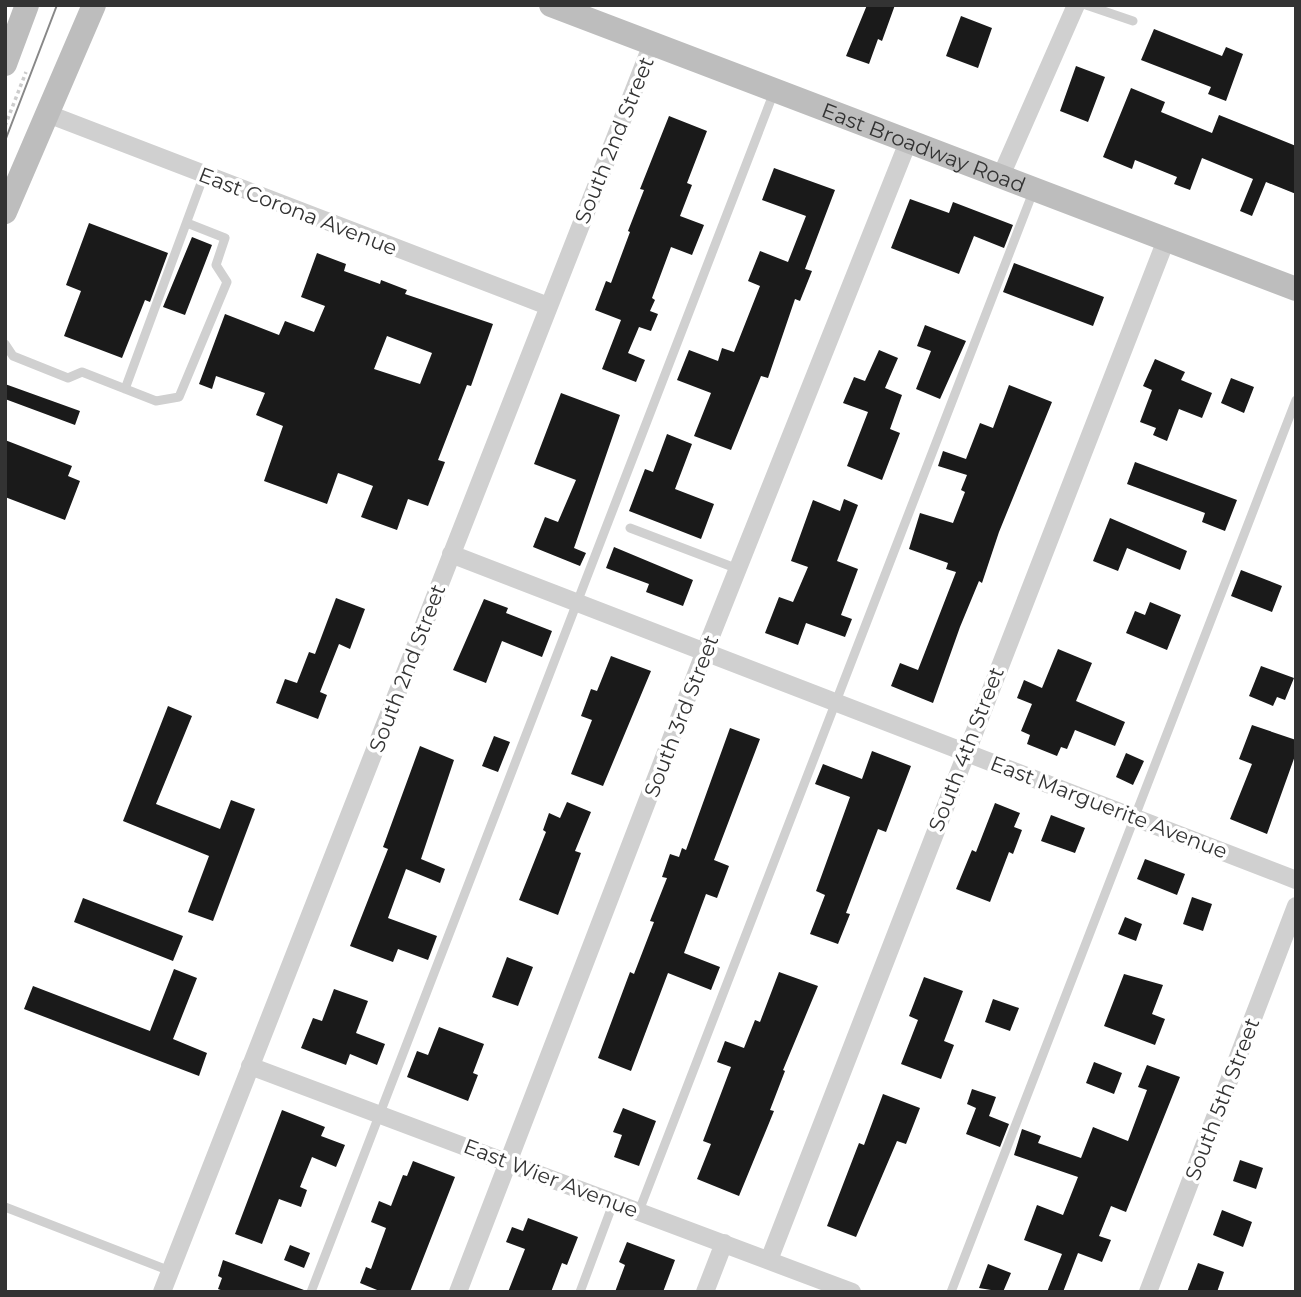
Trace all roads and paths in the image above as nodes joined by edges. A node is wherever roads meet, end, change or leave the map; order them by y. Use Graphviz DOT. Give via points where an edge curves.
graph roads {
  1 [pos="27,5"];
  2 [pos="94,5"];
  3 [pos="551,5"];
  4 [pos="1076,5"];
  5 [pos="1086,5"];
  6 [pos="1133,21"];
  7 [pos="652,44"];
  8 [pos="5,64"];
  9 [pos="775,91"];
  10 [pos="48,114"];
  11 [pos="908,142"];
  12 [pos="204,175"];
  13 [pos="1000,178"];
  14 [pos="1034,190"];
  15 [pos="5,212"];
  16 [pos="187,223"];
  17 [pos="1166,240"];
  18 [pos="1295,287"];
  19 [pos="548,306"];
  20 [pos="5,344"];
  21 [pos="125,389"];
  22 [pos="1296,400"];
  23 [pos="630,528"];
  24 [pos="452,554"];
  25 [pos="738,569"];
  26 [pos="577,601"];
  27 [pos="705,651"];
  28 [pos="836,702"];
  29 [pos="965,751"];
  30 [pos="1134,817"];
  31 [pos="1296,880"];
  32 [pos="1296,906"];
  33 [pos="250,1066"];
  34 [pos="379,1113"];
  35 [pos="509,1162"];
  36 [pos="614,1201"];
  37 [pos="5,1207"];
  38 [pos="639,1210"];
  39 [pos="724,1242"];
  40 [pos="769,1259"];
  41 [pos="170,1271"];
  42 [pos="162,1292"];
  43 [pos="311,1292"];
  44 [pos="458,1292"];
  45 [pos="580,1292"];
  46 [pos="705,1292"];
  47 [pos="852,1292"];
  48 [pos="951,1292"];
  49 [pos="1148,1292"];
  1 -- 8 [label="main road"];
  2 -- 10 [label="main road"];
  3 -- 7 [label="main road, East Broadway Road"];
  4 -- 13 [label="street"];
  5 -- 6 [label="lane"];
  7 -- 9 [label="main road, East Broadway Road"];
  7 -- 19 [label="street, South 2nd Street"];
  9 -- 11 [label="main road, East Broadway Road"];
  9 -- 26 [label="lane"];
  10 -- 12 [label="street, East Corona Avenue"];
  10 -- 15 [label="main road"];
  11 -- 13 [label="main road, East Broadway Road"];
  11 -- 25 [label="street, South 3rd Street"];
  12 -- 16 [label="lane"];
  12 -- 19 [label="street, East Corona Avenue"];
  13 -- 14 [label="main road, East Broadway Road"];
  14 -- 17 [label="main road, East Broadway Road"];
  14 -- 28 [label="lane"];
  16 -- 21 [label="lane"];
  16 -- 21 [label="lane" via="225,238 216,265 227,282 179,397 156,401"];
  17 -- 18 [label="main road, East Broadway Road"];
  17 -- 29 [label="street, South 4th Street"];
  19 -- 24 [label="street, South 2nd Street"];
  20 -- 21 [label="lane" via="13,356 68,378 82,372"];
  22 -- 30 [label="lane"];
  23 -- 25 [label="lane"];
  24 -- 26 [label="street, East Marguerite Avenue"];
  24 -- 33 [label="street, South 2nd Street"];
  25 -- 27 [label="street, South 3rd Street"];
  26 -- 27 [label="street, East Marguerite Avenue"];
  26 -- 34 [label="lane"];
  27 -- 28 [label="street, East Marguerite Avenue"];
  27 -- 35 [label="street, South 3rd Street"];
  28 -- 29 [label="street, East Marguerite Avenue"];
  28 -- 38 [label="lane"];
  29 -- 30 [label="street, East Marguerite Avenue"];
  29 -- 40 [label="street, South 4th Street"];
  30 -- 31 [label="street, East Marguerite Avenue"];
  30 -- 48 [label="lane"];
  32 -- 49 [label="street, South 5th Street"];
  33 -- 34 [label="street, East Wier Avenue"];
  33 -- 41 [label="street, South 2nd Street"];
  34 -- 35 [label="street, East Wier Avenue"];
  34 -- 43 [label="lane"];
  35 -- 36 [label="street, East Wier Avenue"];
  35 -- 44 [label="street, South 3rd Street"];
  36 -- 38 [label="street, East Wier Avenue"];
  36 -- 45 [label="lane"];
  37 -- 41 [label="lane"];
  38 -- 39 [label="street, East Wier Avenue"];
  39 -- 40 [label="street, East Wier Avenue"];
  39 -- 46 [label="street"];
  40 -- 47 [label="street, East Wier Avenue"];
  41 -- 42 [label="street, South 2nd Street"];
}
